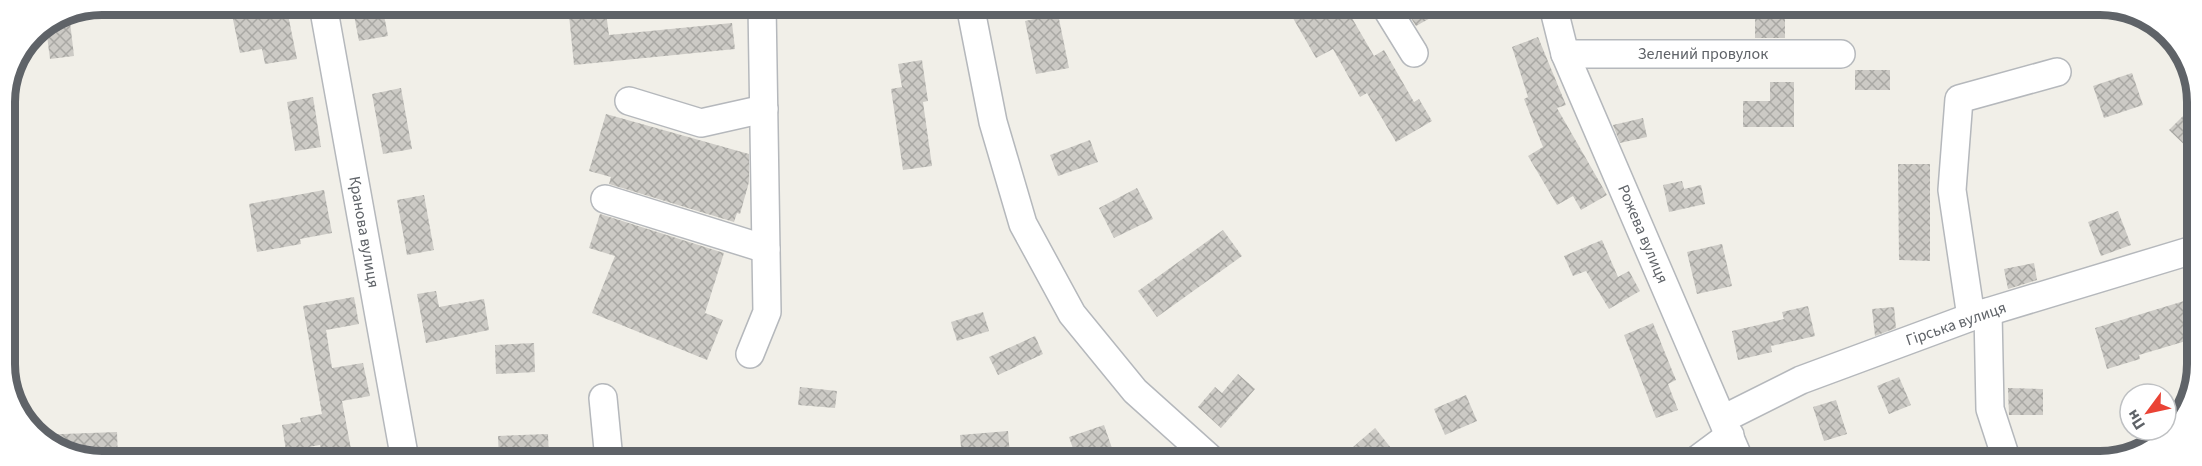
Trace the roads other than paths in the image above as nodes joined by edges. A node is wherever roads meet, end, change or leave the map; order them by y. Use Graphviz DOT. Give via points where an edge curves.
graph roads {
  1 [pos="325,15"];
  2 [pos="762,15"];
  3 [pos="972,15"];
  4 [pos="1391,15"];
  5 [pos="1555,15"];
  6 [pos="1414,53"];
  7 [pos="1565,54"];
  8 [pos="1841,54"];
  9 [pos="2057,72"];
  10 [pos="629,101"];
  11 [pos="764,110"];
  12 [pos="605,199"];
  13 [pos="766,249"];
  14 [pos="2187,252"];
  15 [pos="1979,315"];
  16 [pos="750,354"];
  17 [pos="603,398"];
  18 [pos="1726,427"];
  19 [pos="403,451"];
  20 [pos="608,451"];
  21 [pos="1191,451"];
  22 [pos="1704,451"];
  23 [pos="1736,451"];
  24 [pos="2004,451"];
  1 -- 19 [label="street, Кранова вулиця"];
  2 -- 11 [label="street"];
  3 -- 21 [label="street" via="993,122 1023,224 1072,314 1135,391"];
  4 -- 6 [label="street"];
  5 -- 7 [label="street, Рожева вулиця"];
  7 -- 8 [label="street, Зелений провулок"];
  7 -- 18 [label="street, Рожева вулиця"];
  9 -- 15 [label="street" via="1959,99 1952,190"];
  10 -- 11 [label="street" via="701,123"];
  11 -- 13 [label="street"];
  12 -- 13 [label="street"];
  13 -- 16 [label="street" via="767,312"];
  14 -- 15 [label="street, Гірська вулиця"];
  15 -- 18 [label="street, Гірська вулиця" via="1801,380"];
  15 -- 24 [label="street" via="1990,409"];
  17 -- 20 [label="street"];
  18 -- 22 [label="street, Гірська вулиця"];
  18 -- 23 [label="street, Рожева вулиця"];
}
